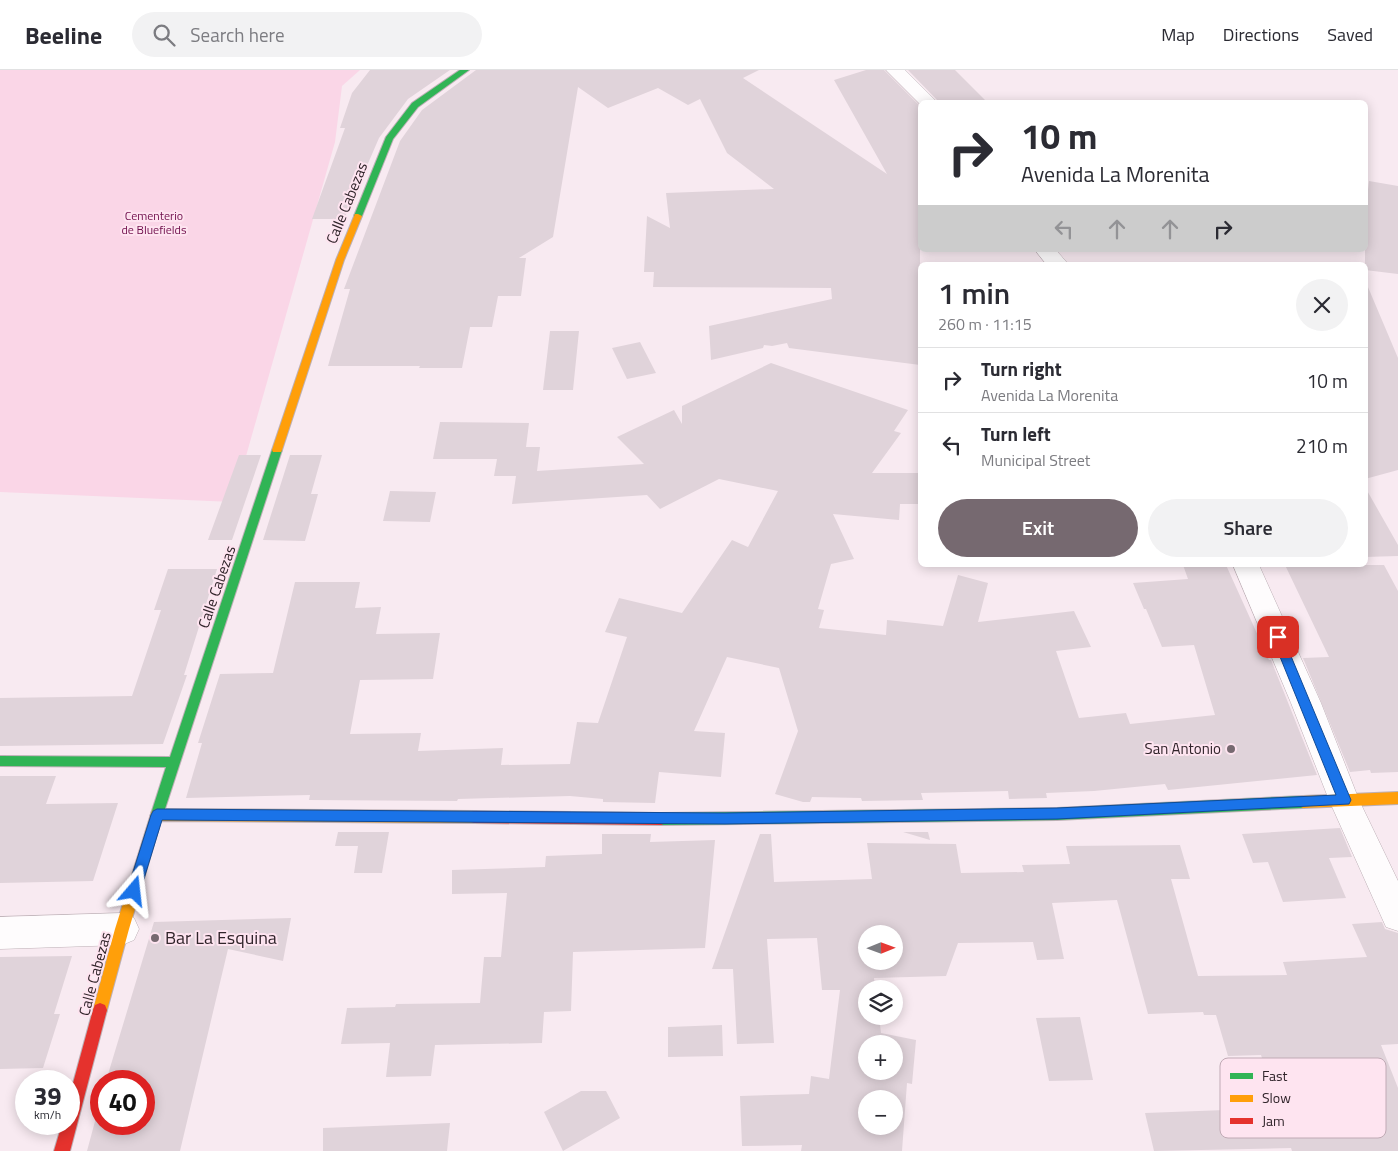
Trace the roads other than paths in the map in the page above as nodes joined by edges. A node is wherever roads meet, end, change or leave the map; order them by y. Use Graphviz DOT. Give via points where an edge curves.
graph roads {
  1 [pos="465,70"];
  2 [pos="895,70"];
  3 [pos="926,100"];
  4 [pos="1047,252"];
  5 [pos="1055,262"];
  6 [pos="1247,567"];
  7 [pos="0,762"];
  8 [pos="174,762"];
  9 [pos="1398,798"];
  10 [pos="1344,800"];
  11 [pos="157,815"];
  12 [pos="1398,916"];
  13 [pos="122,929"];
  14 [pos="0,933"];
  15 [pos="62,1151"];
  1 -- 8 [label="main road, Calle Cabezas" via="415,105 389,139 340,260"];
  2 -- 3 [label="street"];
  4 -- 5 [label="street"];
  6 -- 10 [label="street"];
  7 -- 8 [label="main road"];
  8 -- 11 [label="main road, Calle Cabezas"];
  9 -- 10 [label="main road"];
  10 -- 11 [label="main road" via="1057,814 725,819"];
  10 -- 12 [label="street"];
  11 -- 13 [label="main road, Calle Cabezas"];
  13 -- 14 [label="street"];
  13 -- 15 [label="main road, Calle Cabezas"];
}
